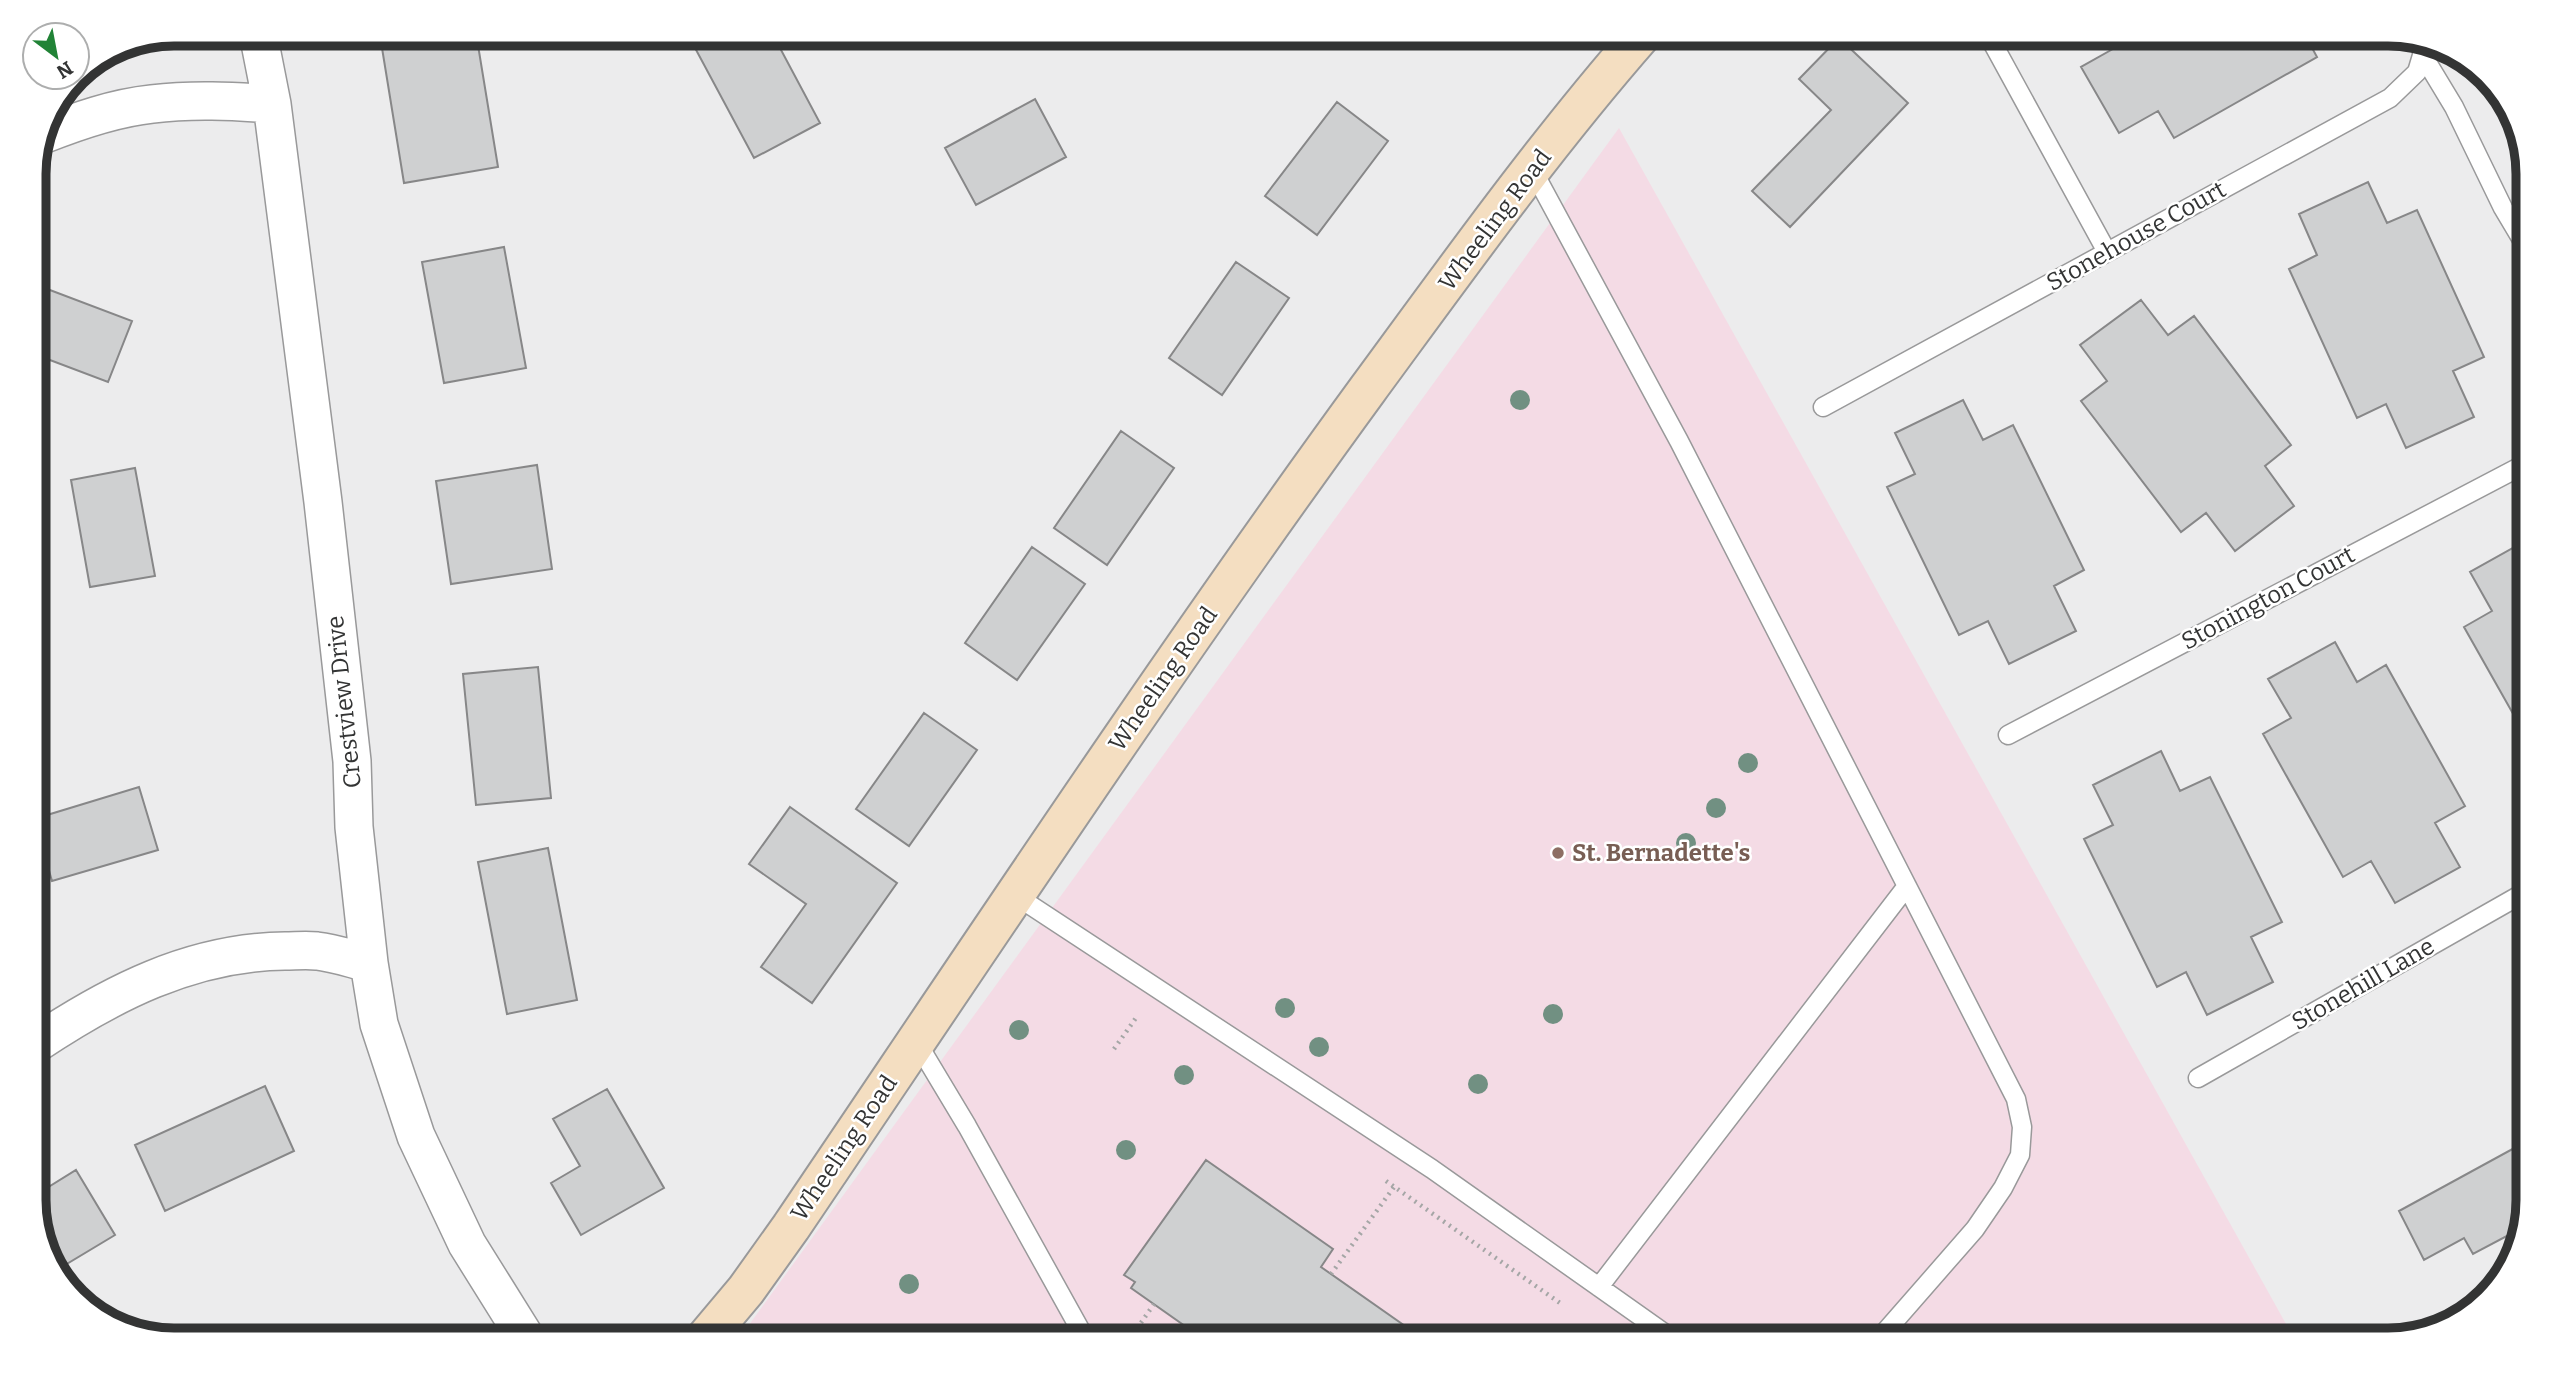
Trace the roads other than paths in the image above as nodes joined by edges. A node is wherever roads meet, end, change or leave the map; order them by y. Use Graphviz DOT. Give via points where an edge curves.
graph roads {
  1 [pos="261,46"];
  2 [pos="1632,46"];
  3 [pos="1994,46"];
  4 [pos="2423,51"];
  5 [pos="2426,51"];
  6 [pos="272,104"];
  7 [pos="53,131"];
  8 [pos="1532,169"];
  9 [pos="2516,229"];
  10 [pos="2107,252"];
  11 [pos="1823,407"];
  12 [pos="2516,469"];
  13 [pos="2008,735"];
  14 [pos="1907,886"];
  15 [pos="1015,895"];
  16 [pos="2516,897"];
  17 [pos="369,963"];
  18 [pos="46,1037"];
  19 [pos="916,1041"];
  20 [pos="2198,1078"];
  21 [pos="1599,1287"];
  22 [pos="520,1328"];
  23 [pos="714,1328"];
  24 [pos="1079,1328"];
  25 [pos="1657,1328"];
  26 [pos="1888,1328"];
  1 -- 6 [label="street, Crestview Drive"];
  2 -- 8 [label="street, Wheeling Road"];
  3 -- 10 [label="lane"];
  4 -- 10 [label="lane, Stonehouse Court" via="2417,72 2390,98"];
  5 -- 9 [label="lane"];
  6 -- 7 [label="street" via="214,100 151,104 89,117"];
  6 -- 17 [label="street, Crestview Drive" via="323,502"];
  8 -- 14 [label="lane" via="1685,453"];
  8 -- 15 [label="street, Wheeling Road" via="1312,466"];
  10 -- 11 [label="lane, Stonehouse Court"];
  12 -- 13 [label="lane, Stonington Court"];
  14 -- 21 [label="lane"];
  14 -- 26 [label="lane" via="2016,1100 2022,1127 2020,1155 2003,1188 1975,1229"];
  15 -- 19 [label="street, Wheeling Road"];
  15 -- 21 [label="lane" via="1415,1158"];
  16 -- 20 [label="lane, Stonehill Lane"];
  17 -- 18 [label="street" via="316,951 250,952 186,966 125,990"];
  17 -- 22 [label="street, Crestview Drive" via="380,1024 416,1136 467,1244"];
  19 -- 23 [label="street, Wheeling Road" via="784,1238"];
  19 -- 24 [label="lane"];
  21 -- 25 [label="lane"];
}
